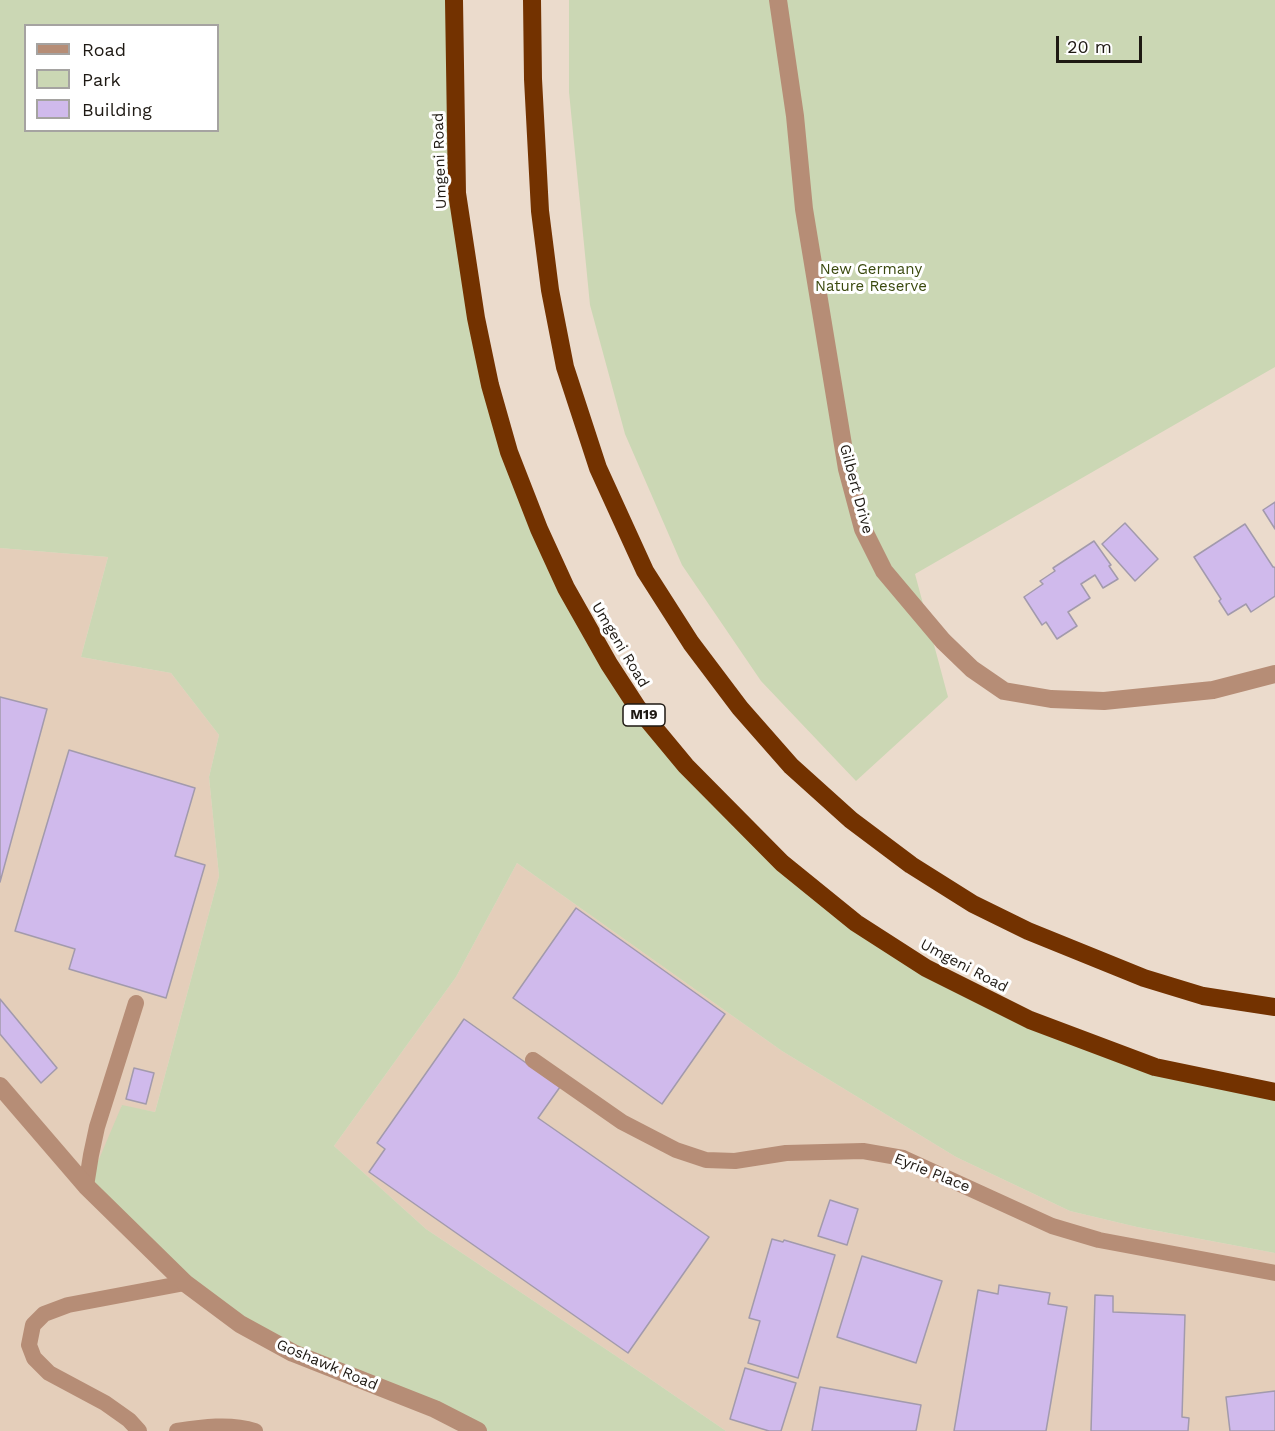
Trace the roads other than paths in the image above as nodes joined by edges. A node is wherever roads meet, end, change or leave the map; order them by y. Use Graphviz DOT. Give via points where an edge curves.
graph roads {
  1 [pos="454,0"];
  2 [pos="532,0"];
  3 [pos="778,0"];
  4 [pos="1275,674"];
  5 [pos="136,1004"];
  6 [pos="1275,1007"];
  7 [pos="533,1060"];
  8 [pos="0,1086"];
  9 [pos="1275,1092"];
  10 [pos="86,1186"];
  11 [pos="1275,1273"];
  12 [pos="185,1282"];
  13 [pos="139,1431"];
  14 [pos="177,1431"];
  15 [pos="255,1431"];
  16 [pos="478,1431"];
  1 -- 9 [label="highway, Umgeni Road / M19" via="457,193 490,385 509,452 561,579 637,707 686,766 782,863 856,923 926,968 1030,1020 1155,1067"];
  2 -- 6 [label="highway" via="540,211 550,290 566,367 598,468 645,571 691,644 791,766 851,820 964,898 1028,931 1144,978 1203,996"];
  3 -- 4 [label="street, Gilbert Drive" via="804,209 847,469 863,529 884,571 972,669 1004,691 1051,699 1104,701 1214,690"];
  5 -- 10 [label="lane" via="97,1127"];
  7 -- 11 [label="lane, Eyrie Place" via="622,1122 676,1150 706,1160 863,1151 903,1158 1052,1226 1089,1237"];
  8 -- 10 [label="street, Goshawk Road"];
  10 -- 12 [label="street, Goshawk Road"];
  12 -- 13 [label="lane" via="68,1305 44,1314 33,1325 29,1346 34,1358 49,1372 105,1403"];
  12 -- 16 [label="street, Goshawk Road" via="240,1324 293,1353"];
  14 -- 15 [label="lane" via="230,1427"];
}
